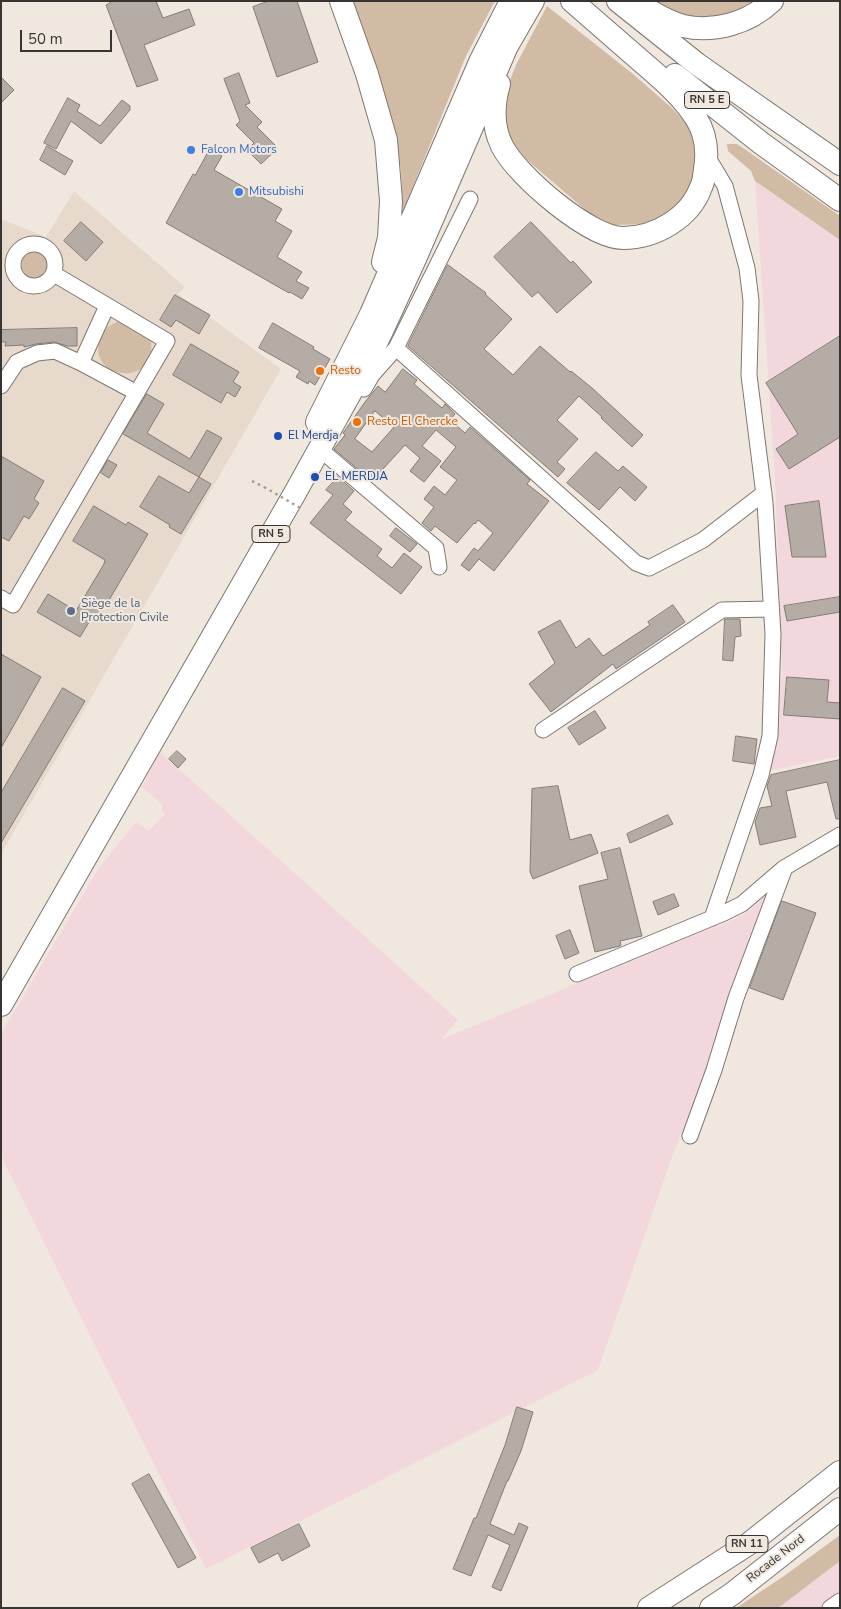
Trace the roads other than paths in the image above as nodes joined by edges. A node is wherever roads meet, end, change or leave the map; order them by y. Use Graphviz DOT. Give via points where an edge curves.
graph roads {
  1 [pos="341,1"];
  2 [pos="533,1"];
  3 [pos="572,1"];
  4 [pos="618,1"];
  5 [pos="634,1"];
  6 [pos="772,1"];
  7 [pos="510,16"];
  8 [pos="507,46"];
  9 [pos="707,156"];
  10 [pos="840,164"];
  11 [pos="470,198"];
  12 [pos="840,200"];
  13 [pos="8,254"];
  14 [pos="54,274"];
  15 [pos="107,306"];
  16 [pos="371,314"];
  17 [pos="396,348"];
  18 [pos="81,363"];
  19 [pos="1,386"];
  20 [pos="137,393"];
  21 [pos="320,459"];
  22 [pos="764,493"];
  23 [pos="439,567"];
  24 [pos="1,598"];
  25 [pos="772,609"];
  26 [pos="543,730"];
  27 [pos="840,835"];
  28 [pos="784,868"];
  29 [pos="712,918"];
  30 [pos="577,974"];
  31 [pos="1,976"];
  32 [pos="1,1005"];
  33 [pos="690,1136"];
  34 [pos="840,1472"];
  35 [pos="840,1508"];
  36 [pos="840,1601"];
  37 [pos="649,1608"];
  38 [pos="711,1608"];
  39 [pos="830,1608"];
  1 -- 16 [label="highway" via="381,121 390,170 389,238"];
  2 -- 7 [label="highway, RN 5"];
  3 -- 9 [label="highway" via="688,106 705,135"];
  3 -- 12 [label="highway, RN 5 E" via="622,33 761,143"];
  4 -- 10 [label="highway, RN 5 E" via="698,64"];
  5 -- 6 [label="highway" via="683,26 709,29 740,22"];
  7 -- 8 [label="highway, RN 5"];
  7 -- 16 [label="highway, RN 5" via="480,62"];
  8 -- 9 [label="highway" via="494,112 495,127 502,145 525,176 562,209 602,232 621,238 638,237 668,227 693,203 702,187"];
  8 -- 21 [label="highway, RN 5" via="381,333"];
  9 -- 22 [label="street" via="725,186 747,268 751,301 749,375"];
  11 -- 17 [label="street"];
  13 -- 14 [label="street" via="18,279 29,286 46,283"];
  13 -- 14 [label="street" via="28,244 46,247 56,262"];
  14 -- 15 [label="street"];
  15 -- 18 [label="street"];
  15 -- 20 [label="street" via="167,341"];
  16 -- 31 [label="highway, RN 5" via="309,437"];
  17 -- 21 [label="street" via="372,376"];
  17 -- 22 [label="street" via="636,563 649,568 703,540"];
  18 -- 19 [label="street" via="55,352 37,353 17,362"];
  18 -- 20 [label="street"];
  20 -- 24 [label="street" via="14,605"];
  21 -- 23 [label="street" via="436,548"];
  21 -- 32 [label="highway, RN 5"];
  22 -- 25 [label="street"];
  25 -- 26 [label="street" via="722,610"];
  25 -- 29 [label="street" via="770,736 761,775"];
  27 -- 28 [label="street"];
  28 -- 29 [label="street" via="742,904"];
  28 -- 33 [label="street"];
  29 -- 30 [label="street"];
  34 -- 37 [label="highway, RN 11" via="750,1543"];
  35 -- 38 [label="highway, Rocade Nord / RN 11"];
  36 -- 39 [label="street"];
}
